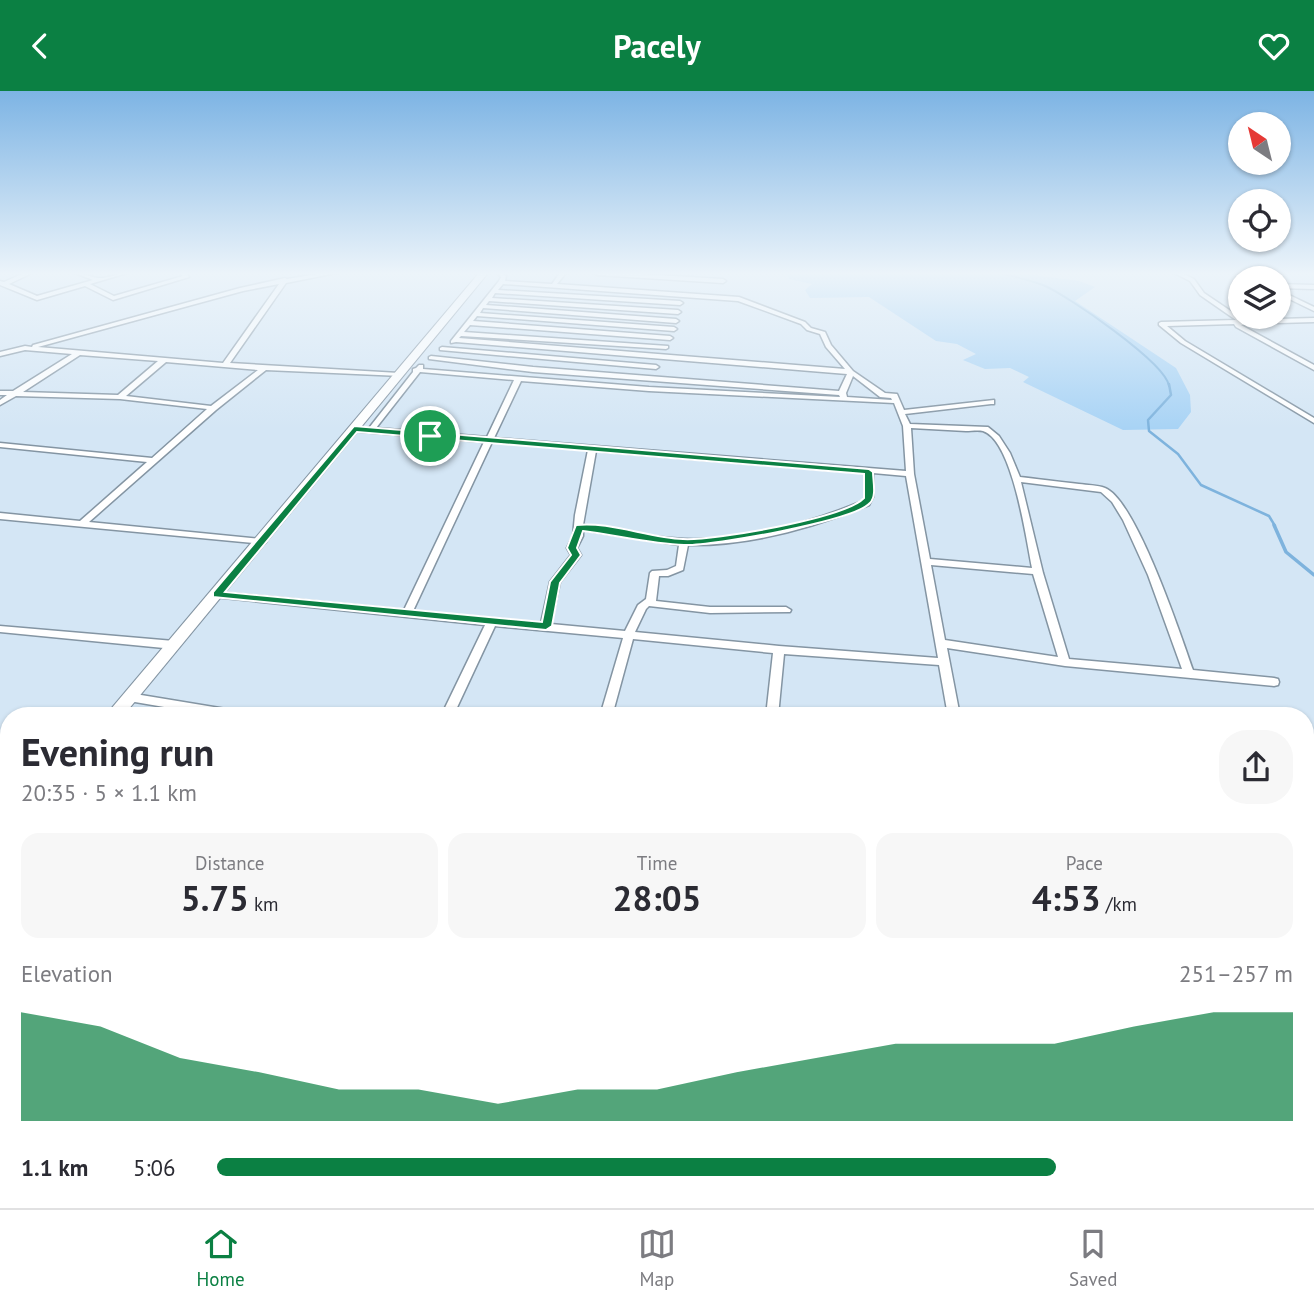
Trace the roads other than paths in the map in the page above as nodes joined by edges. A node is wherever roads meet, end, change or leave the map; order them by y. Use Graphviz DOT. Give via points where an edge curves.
graph roads {
  1 [pos="114,325"];
  2 [pos="253,325"];
  3 [pos="441,325"];
  4 [pos="467,325"];
  5 [pos="497,325"];
  6 [pos="675,325"];
  7 [pos="805,325"];
  8 [pos="1162,325"];
  9 [pos="1246,329"];
  10 [pos="461,334"];
  11 [pos="670,338"];
  12 [pos="455,341"];
  13 [pos="666,347"];
  14 [pos="25,348"];
  15 [pos="442,349"];
  16 [pos="78,353"];
  17 [pos="0,354"];
  18 [pos="431,358"];
  19 [pos="661,358"];
  20 [pos="164,360"];
  21 [pos="225,365"];
  22 [pos="656,367"];
  23 [pos="264,368"];
  24 [pos="1314,368"];
  25 [pos="415,370"];
  26 [pos="851,372"];
  27 [pos="399,375"];
  28 [pos="518,379"];
  29 [pos="652,380"];
  30 [pos="649,389"];
  31 [pos="0,393"];
  32 [pos="14,394"];
  33 [pos="844,396"];
  34 [pos="120,397"];
  35 [pos="991,402"];
  36 [pos="0,403"];
  37 [pos="900,407"];
  38 [pos="213,408"];
  39 [pos="1314,421"];
  40 [pos="907,426"];
  41 [pos="354,429"];
  42 [pos="371,430"];
  43 [pos="489,441"];
  44 [pos="0,445"];
  45 [pos="592,450"];
  46 [pos="153,460"];
  47 [pos="869,472"];
  48 [pos="910,474"];
  49 [pos="1018,479"];
  50 [pos="0,516"];
  51 [pos="82,524"];
  52 [pos="580,527"];
  53 [pos="261,542"];
  54 [pos="684,542"];
  55 [pos="926,562"];
  56 [pos="1038,571"];
  57 [pos="217,595"];
  58 [pos="648,603"];
  59 [pos="786,610"];
  60 [pos="408,614"];
  61 [pos="492,621"];
  62 [pos="546,626"];
  63 [pos="0,629"];
  64 [pos="629,634"];
  65 [pos="940,643"];
  66 [pos="174,645"];
  67 [pos="779,650"];
  68 [pos="944,662"];
  69 [pos="1065,662"];
  70 [pos="1189,675"];
  71 [pos="1274,682"];
  72 [pos="129,697"];
  73 [pos="121,707"];
  74 [pos="190,707"];
  75 [pos="451,707"];
  76 [pos="609,707"];
  77 [pos="773,707"];
  78 [pos="952,707"];
  1 -- 14 [label="street"];
  2 -- 21 [label="street"];
  3 -- 27 [label="main road"];
  4 -- 10 [label="street"];
  5 -- 11 [label="street"];
  6 -- 11 [label="street"];
  7 -- 26 [label="street" via="822,333"];
  8 -- 39 [label="street"];
  9 -- 24 [label="street"];
  10 -- 12 [label="street"];
  10 -- 13 [label="street"];
  11 -- 13 [label="street"];
  12 -- 15 [label="street"];
  12 -- 19 [label="street"];
  13 -- 19 [label="street"];
  14 -- 16 [label="street"];
  14 -- 17 [label="street"];
  15 -- 18 [label="street"];
  15 -- 22 [label="street"];
  16 -- 20 [label="street"];
  16 -- 32 [label="street"];
  18 -- 25 [label="street"];
  18 -- 29 [label="street"];
  19 -- 22 [label="street"];
  19 -- 26 [label="street"];
  20 -- 21 [label="street"];
  20 -- 34 [label="street"];
  21 -- 23 [label="street"];
  22 -- 29 [label="street"];
  23 -- 27 [label="street"];
  23 -- 38 [label="street"];
  25 -- 28 [label="street"];
  25 -- 42 [label="street"];
  26 -- 33 [label="street"];
  26 -- 37 [label="street" via="883,395 894,396"];
  27 -- 41 [label="main road"];
  28 -- 30 [label="street"];
  28 -- 43 [label="street"];
  29 -- 30 [label="street"];
  29 -- 33 [label="street" via="775,386"];
  30 -- 33 [label="street"];
  31 -- 32 [label="street"];
  32 -- 34 [label="street"];
  32 -- 36 [label="street"];
  33 -- 37 [label="street"];
  34 -- 38 [label="street"];
  35 -- 37 [label="street" via="943,410"];
  37 -- 40 [label="street"];
  38 -- 46 [label="street"];
  40 -- 48 [label="street"];
  40 -- 49 [label="street" via="994,433"];
  41 -- 42 [label="street"];
  41 -- 53 [label="main road"];
  42 -- 43 [label="street"];
  43 -- 45 [label="street"];
  43 -- 60 [label="street"];
  44 -- 46 [label="street"];
  45 -- 47 [label="street"];
  45 -- 52 [label="street"];
  46 -- 51 [label="street"];
  47 -- 48 [label="street"];
  47 -- 54 [label="street" via="869,498 853,508 771,531"];
  48 -- 55 [label="street"];
  49 -- 56 [label="street"];
  49 -- 70 [label="street" via="1104,490 1114,497 1148,561"];
  50 -- 51 [label="street"];
  51 -- 53 [label="street"];
  52 -- 54 [label="street"];
  52 -- 62 [label="street" via="572,548 576,555 555,582"];
  53 -- 57 [label="main road"];
  54 -- 58 [label="street" via="680,568 655,573"];
  55 -- 56 [label="street"];
  55 -- 65 [label="street"];
  56 -- 69 [label="street"];
  57 -- 60 [label="street"];
  57 -- 66 [label="main road"];
  58 -- 59 [label="street" via="710,610"];
  58 -- 64 [label="street"];
  60 -- 61 [label="street"];
  61 -- 62 [label="street"];
  61 -- 75 [label="street"];
  62 -- 64 [label="street"];
  63 -- 66 [label="street"];
  64 -- 67 [label="street"];
  64 -- 76 [label="street"];
  65 -- 68 [label="street"];
  65 -- 69 [label="street"];
  66 -- 72 [label="main road"];
  67 -- 68 [label="street"];
  67 -- 77 [label="street"];
  68 -- 78 [label="street"];
  69 -- 70 [label="street"];
  70 -- 71 [label="street"];
  72 -- 73 [label="main road"];
  72 -- 74 [label="street"];
}
